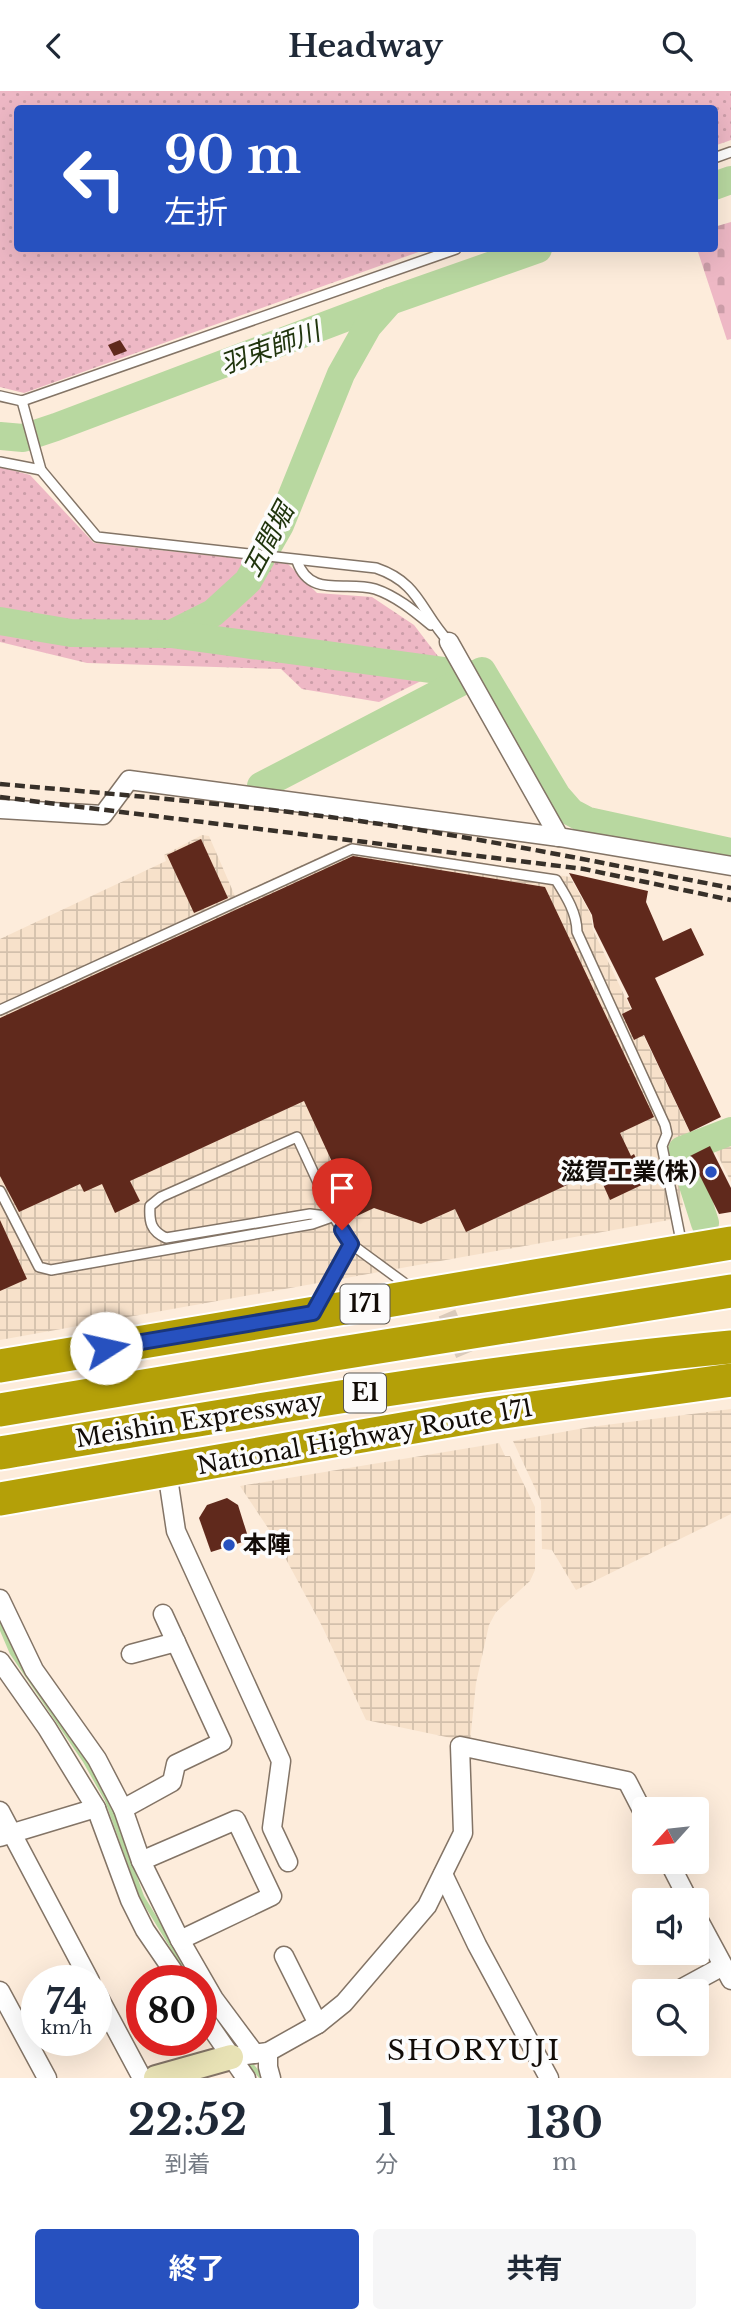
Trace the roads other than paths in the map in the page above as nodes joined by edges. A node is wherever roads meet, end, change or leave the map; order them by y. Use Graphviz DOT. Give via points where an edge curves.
graph roads {
  1 [pos="447,252"];
  2 [pos="0,396"];
  3 [pos="22,401"];
  4 [pos="0,462"];
  5 [pos="41,470"];
  6 [pos="297,561"];
  7 [pos="444,637"];
  8 [pos="0,809"];
  9 [pos="559,837"];
  10 [pos="731,866"];
  11 [pos="0,1010"];
  12 [pos="0,1191"];
  13 [pos="334,1217"];
  14 [pos="680,1239"];
  15 [pos="731,1243"];
  16 [pos="351,1244"];
  17 [pos="731,1291"];
  18 [pos="435,1300"];
  19 [pos="731,1306"];
  20 [pos="313,1313"];
  21 [pos="731,1347"];
  22 [pos="335,1354"];
  23 [pos="0,1366"];
  24 [pos="731,1380"];
  25 [pos="477,1384"];
  26 [pos="0,1410"];
  27 [pos="489,1414"];
  28 [pos="0,1453"];
  29 [pos="167,1471"];
  30 [pos="0,1499"];
  31 [pos="0,1599"];
  32 [pos="163,1614"];
  33 [pos="176,1642"];
  34 [pos="131,1654"];
  35 [pos="0,1661"];
  36 [pos="635,1797"];
  37 [pos="96,1808"];
  38 [pos="122,1809"];
  39 [pos="0,1811"];
  40 [pos="6,1835"];
  41 [pos="141,1861"];
  42 [pos="288,1862"];
  43 [pos="443,1874"];
  44 [pos="709,1939"];
  45 [pos="180,1940"];
  46 [pos="284,1956"];
  47 [pos="81,1965"];
  48 [pos="169,1965"];
  49 [pos="727,1973"];
  50 [pos="709,1979"];
  51 [pos="0,1990"];
  52 [pos="112,2022"];
  53 [pos="318,2024"];
  54 [pos="217,2026"];
  55 [pos="251,2054"];
  56 [pos="47,2078"];
  57 [pos="142,2078"];
  58 [pos="156,2078"];
  59 [pos="246,2078"];
  60 [pos="271,2078"];
  61 [pos="549,2078"];
  1 -- 3 [label="lane"];
  2 -- 3 [label="lane"];
  3 -- 5 [label="lane"];
  4 -- 5 [label="lane"];
  5 -- 6 [label="lane" via="97,537"];
  6 -- 7 [label="lane" via="309,580 372,588 396,598"];
  6 -- 7 [label="lane" via="391,573 409,586"];
  7 -- 9 [label="street"];
  8 -- 9 [label="street" via="103,815 129,780"];
  9 -- 10 [label="street"];
  11 -- 14 [label="lane" via="352,849 556,880 665,1125 662,1146"];
  12 -- 13 [label="lane" via="39,1267 51,1270"];
  13 -- 13 [label="lane" via="296,1137 162,1197 150,1206 149,1219 155,1232 166,1238 310,1214"];
  13 -- 16 [label="lane"];
  14 -- 15 [label="highway, 171"];
  14 -- 18 [label="highway, 171"];
  16 -- 18 [label="lane"];
  16 -- 20 [label="lane"];
  17 -- 22 [label="highway, Meishin Expressway / E1"];
  18 -- 20 [label="highway, 171"];
  19 -- 22 [label="highway, Meishin Expressway / E1" via="543,1324"];
  20 -- 23 [label="highway, 171"];
  21 -- 28 [label="highway, Meishin Expressway / E1" via="276,1406"];
  22 -- 26 [label="highway, Meishin Expressway / E1"];
  24 -- 27 [label="highway, National Highway Route 171"];
  25 -- 27 [label="street"];
  27 -- 29 [label="highway, National Highway Route 171"];
  29 -- 30 [label="highway, National Highway Route 171"];
  29 -- 42 [label="street" via="176,1531 281,1761 272,1828"];
  31 -- 38 [label="street" via="34,1670 97,1759"];
  32 -- 33 [label="street"];
  33 -- 34 [label="street"];
  33 -- 38 [label="street" via="222,1742 176,1764 172,1782"];
  35 -- 37 [label="street"];
  36 -- 43 [label="street" via="626,1780 460,1746 463,1833"];
  37 -- 40 [label="street"];
  37 -- 48 [label="street" via="130,1900"];
  38 -- 41 [label="street"];
  39 -- 40 [label="street"];
  40 -- 47 [label="street"];
  41 -- 45 [label="street"];
  41 -- 45 [label="street" via="236,1820 272,1896"];
  43 -- 53 [label="street" via="427,1906 344,2003"];
  43 -- 61 [label="street"];
  44 -- 49 [label="street"];
  45 -- 55 [label="street"];
  46 -- 53 [label="street"];
  49 -- 50 [label="street"];
  51 -- 56 [label="street"];
  52 -- 57 [label="street"];
  53 -- 55 [label="street"];
  54 -- 55 [label="street"];
  55 -- 58 [label="street"];
  55 -- 59 [label="street"];
  55 -- 60 [label="street" via="268,2067"];
}
